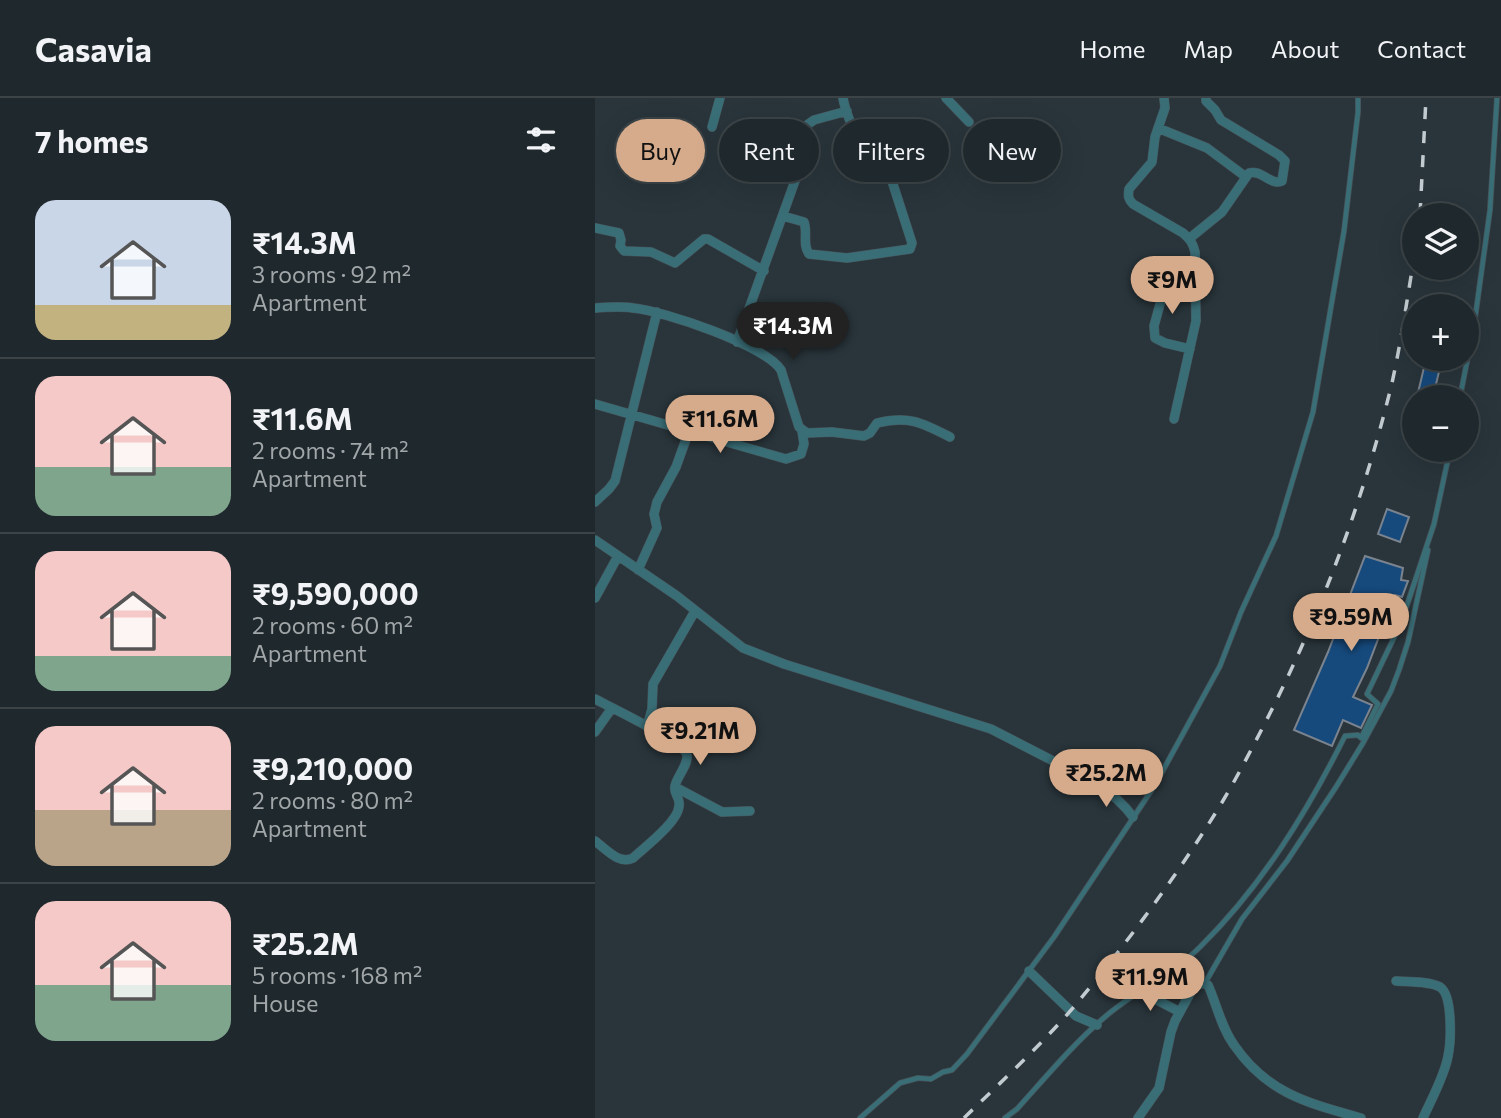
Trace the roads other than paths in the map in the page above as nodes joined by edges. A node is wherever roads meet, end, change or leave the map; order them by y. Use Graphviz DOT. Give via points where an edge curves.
graph roads {
  1 [pos="720,98"];
  2 [pos="843,98"];
  3 [pos="946,98"];
  4 [pos="1164,98"];
  5 [pos="1206,98"];
  6 [pos="1358,98"];
  7 [pos="1497,98"];
  8 [pos="847,111"];
  9 [pos="966,119"];
  10 [pos="712,127"];
  11 [pos="1158,128"];
  12 [pos="1246,177"];
  13 [pos="783,216"];
  14 [pos="595,228"];
  15 [pos="1189,239"];
  16 [pos="764,271"];
  17 [pos="1168,275"];
  18 [pos="595,308"];
  19 [pos="657,312"];
  20 [pos="737,342"];
  21 [pos="1190,349"];
  22 [pos="1462,385"];
  23 [pos="595,404"];
  24 [pos="630,414"];
  25 [pos="1174,419"];
  26 [pos="689,431"];
  27 [pos="802,431"];
  28 [pos="950,436"];
  29 [pos="1447,462"];
  30 [pos="595,502"];
  31 [pos="1434,524"];
  32 [pos="595,540"];
  33 [pos="618,556"];
  34 [pos="638,570"];
  35 [pos="595,598"];
  36 [pos="695,611"];
  37 [pos="595,699"];
  38 [pos="612,708"];
  39 [pos="647,726"];
  40 [pos="595,732"];
  41 [pos="675,788"];
  42 [pos="750,811"];
  43 [pos="1133,817"];
  44 [pos="595,841"];
  45 [pos="1029,971"];
  46 [pos="1397,981"];
  47 [pos="1205,983"];
  48 [pos="1142,989"];
  49 [pos="1180,1012"];
  50 [pos="1097,1025"];
  51 [pos="860,1118"];
  52 [pos="1005,1118"];
  53 [pos="1137,1118"];
  54 [pos="1361,1118"];
  55 [pos="1423,1118"];
  1 -- 10 [label="street"];
  2 -- 8 [label="street"];
  3 -- 9 [label="street"];
  4 -- 11 [label="street"];
  5 -- 12 [label="street" via="1221,120 1285,161 1280,183 1253,171"];
  6 -- 43 [label="lane" via="1344,231 1313,412 1276,536 1220,666"];
  7 -- 22 [label="lane" via="1490,210"];
  8 -- 13 [label="street" via="807,125"];
  8 -- 13 [label="street" via="870,161 891,178 912,246 847,258 809,254 804,222"];
  11 -- 12 [label="street" via="1207,148"];
  11 -- 15 [label="street" via="1152,162 1129,189 1129,200"];
  12 -- 15 [label="street" via="1222,212"];
  13 -- 16 [label="street"];
  14 -- 16 [label="street" via="619,233 624,251 651,252 675,263 708,239"];
  15 -- 21 [label="street" via="1195,252 1196,310"];
  16 -- 20 [label="street"];
  17 -- 21 [label="street" via="1155,338"];
  18 -- 19 [label="street"];
  19 -- 20 [label="street"];
  19 -- 24 [label="street"];
  20 -- 27 [label="street" via="777,363"];
  21 -- 25 [label="street"];
  23 -- 24 [label="street"];
  24 -- 26 [label="street"];
  24 -- 30 [label="street" via="615,481"];
  26 -- 27 [label="street" via="786,459 801,454"];
  26 -- 34 [label="street" via="657,502 657,528"];
  27 -- 28 [label="street" via="860,436 870,433 877,423 905,419"];
  29 -- 31 [label="lane"];
  31 -- 47 [label="lane" via="1408,642 1391,691 1336,787 1242,919"];
  31 -- 48 [label="lane" via="1401,623 1367,694 1378,704 1361,738 1345,736 1289,838 1236,909 1176,968"];
  32 -- 33 [label="street"];
  33 -- 34 [label="street"];
  33 -- 35 [label="street"];
  34 -- 36 [label="street"];
  36 -- 39 [label="street" via="653,684"];
  36 -- 43 [label="street" via="743,648 991,729 1096,783"];
  37 -- 38 [label="street"];
  38 -- 39 [label="street"];
  38 -- 40 [label="street"];
  39 -- 41 [label="street" via="685,750 687,761"];
  41 -- 42 [label="street" via="722,812"];
  41 -- 44 [label="street" via="680,804 675,818 633,858 620,860"];
  43 -- 45 [label="lane"];
  45 -- 50 [label="street" via="1076,1016"];
  45 -- 51 [label="lane" via="951,1070 931,1079 900,1083"];
  46 -- 55 [label="street" via="1441,987 1448,1001 1448,1056"];
  47 -- 49 [label="street" via="1195,986"];
  47 -- 54 [label="street" via="1233,1044 1263,1077 1298,1099"];
  48 -- 49 [label="street" via="1149,998"];
  48 -- 50 [label="lane"];
  49 -- 53 [label="street" via="1171,1032 1160,1088"];
  50 -- 52 [label="lane"];
}
